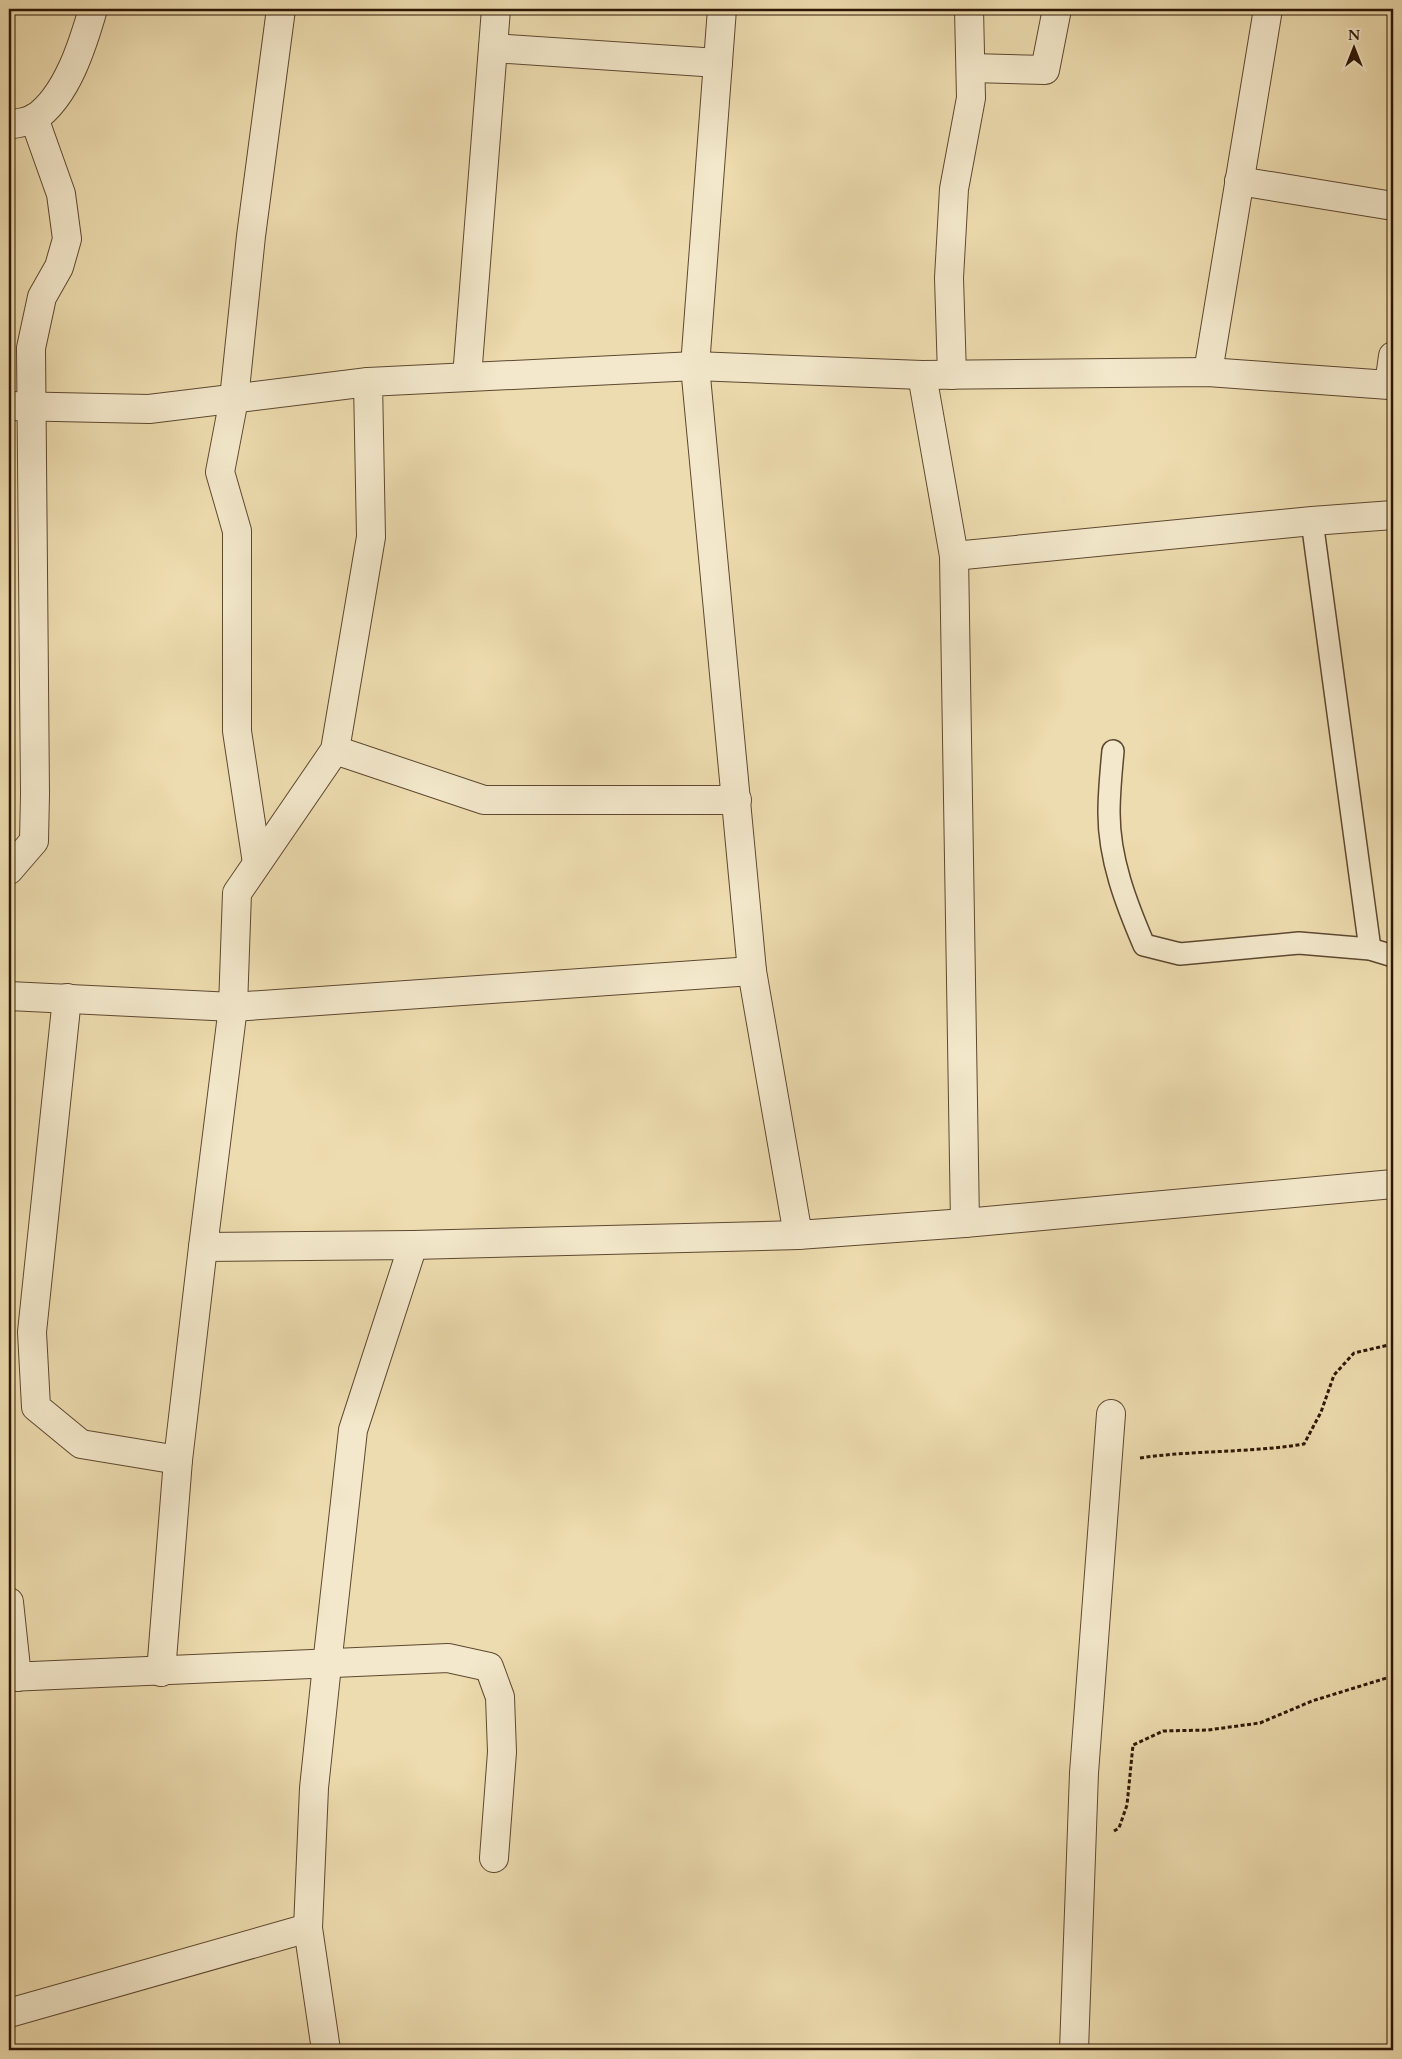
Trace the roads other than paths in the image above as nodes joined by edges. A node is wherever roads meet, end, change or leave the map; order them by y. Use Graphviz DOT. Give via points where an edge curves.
graph roads {
  1 [pos="93,9"];
  2 [pos="281,9"];
  3 [pos="496,9"];
  4 [pos="722,9"];
  5 [pos="969,9"];
  6 [pos="1057,9"];
  7 [pos="1268,9"];
  8 [pos="493,48"];
  9 [pos="718,63"];
  10 [pos="971,68"];
  11 [pos="22,122"];
  12 [pos="1239,181"];
  13 [pos="1393,206"];
  14 [pos="1393,356"];
  15 [pos="696,366"];
  16 [pos="1208,372"];
  17 [pos="922,375"];
  18 [pos="952,375"];
  19 [pos="468,377"];
  20 [pos="368,382"];
  21 [pos="234,399"];
  22 [pos="20,407"];
  23 [pos="1393,515"];
  24 [pos="1312,521"];
  25 [pos="954,556"];
  26 [pos="335,750"];
  27 [pos="1112,752"];
  28 [pos="737,800"];
  29 [pos="257,863"];
  30 [pos="9,870"];
  31 [pos="1370,949"];
  32 [pos="1393,956"];
  33 [pos="752,971"];
  34 [pos="9,996"];
  35 [pos="67,998"];
  36 [pos="233,1007"];
  37 [pos="1393,1184"];
  38 [pos="965,1223"];
  39 [pos="798,1235"];
  40 [pos="413,1245"];
  41 [pos="203,1247"];
  42 [pos="1111,1414"];
  43 [pos="178,1460"];
  44 [pos="9,1602"];
  45 [pos="327,1665"];
  46 [pos="161,1672"];
  47 [pos="13,1677"];
  48 [pos="494,1858"];
  49 [pos="308,1928"];
  50 [pos="9,2013"];
  51 [pos="326,2050"];
  52 [pos="1074,2050"];
  1 -- 11 [label="street" via="81,49 56,96"];
  2 -- 21 [label="street"];
  3 -- 8 [label="street"];
  4 -- 9 [label="street"];
  5 -- 10 [label="street"];
  6 -- 10 [label="street" via="1046,70"];
  7 -- 12 [label="street"];
  8 -- 9 [label="street"];
  8 -- 19 [label="street"];
  9 -- 15 [label="street"];
  10 -- 18 [label="street" via="971,98 953,199 949,278"];
  11 -- 22 [label="street" via="61,194 67,239 59,267 42,297"];
  12 -- 13 [label="street"];
  12 -- 16 [label="street"];
  14 -- 16 [label="street" via="1389,385"];
  15 -- 17 [label="street"];
  15 -- 19 [label="street"];
  15 -- 28 [label="street"];
  16 -- 18 [label="street"];
  17 -- 18 [label="street"];
  17 -- 25 [label="street"];
  19 -- 20 [label="street"];
  20 -- 21 [label="street"];
  20 -- 26 [label="street" via="371,537"];
  21 -- 22 [label="street" via="148,409"];
  21 -- 29 [label="street" via="220,472 236,531 236,731"];
  22 -- 30 [label="street" via="36,794 34,841"];
  23 -- 24 [label="street"];
  24 -- 25 [label="street"];
  24 -- 31 [label="lane"];
  25 -- 38 [label="street"];
  26 -- 28 [label="street" via="484,800"];
  26 -- 29 [label="street"];
  27 -- 31 [label="lane" via="1109,814 1114,861 1144,945 1180,954 1299,943"];
  28 -- 33 [label="street"];
  29 -- 36 [label="street" via="236,892"];
  31 -- 32 [label="lane"];
  33 -- 36 [label="street"];
  33 -- 39 [label="street"];
  34 -- 35 [label="street"];
  35 -- 36 [label="street"];
  35 -- 43 [label="street" via="32,1332 36,1407 81,1444"];
  36 -- 41 [label="street"];
  37 -- 38 [label="street"];
  38 -- 39 [label="street"];
  39 -- 40 [label="street"];
  40 -- 41 [label="street"];
  40 -- 45 [label="street" via="353,1430"];
  41 -- 43 [label="street"];
  42 -- 52 [label="street" via="1084,1773"];
  43 -- 46 [label="street"];
  44 -- 47 [label="street"];
  45 -- 46 [label="street"];
  45 -- 48 [label="street" via="448,1658 489,1667 500,1696 502,1733"];
  45 -- 49 [label="street" via="314,1788"];
  46 -- 47 [label="street"];
  49 -- 50 [label="street"];
  49 -- 51 [label="street"];
}
